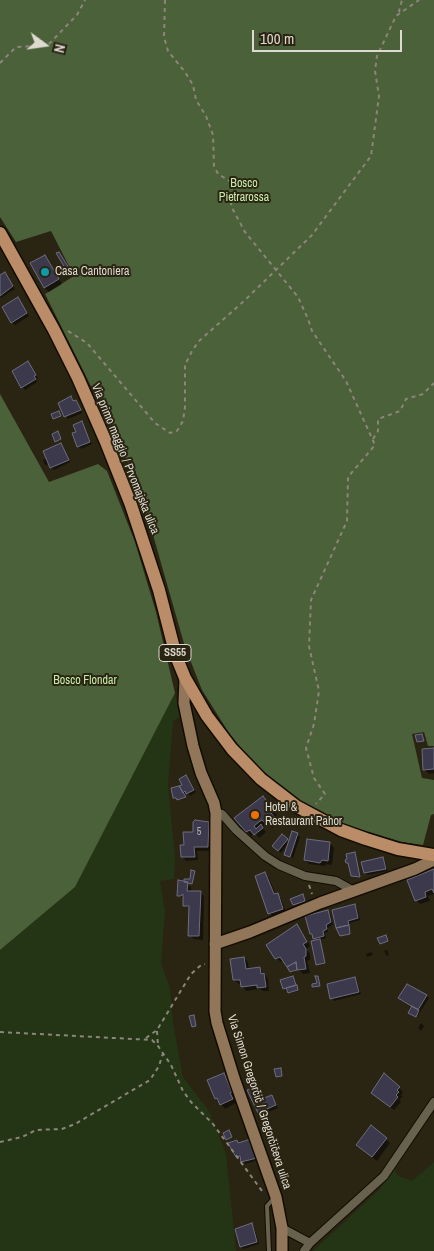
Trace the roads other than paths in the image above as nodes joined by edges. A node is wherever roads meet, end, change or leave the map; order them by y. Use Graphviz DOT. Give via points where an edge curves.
graph roads {
  1 [pos="3,238"];
  2 [pos="185,678"];
  3 [pos="216,813"];
  4 [pos="434,855"];
  5 [pos="434,860"];
  6 [pos="354,891"];
  7 [pos="215,944"];
  8 [pos="434,1102"];
  9 [pos="276,1197"];
  10 [pos="282,1228"];
  11 [pos="310,1244"];
  12 [pos="270,1251"];
  13 [pos="282,1251"];
  14 [pos="304,1251"];
  1 -- 2 [label="main road, Via primo maggio / Prvomajska ulica / SS55" via="54,330 106,442 131,505"];
  2 -- 3 [label="main road, Via Simon Gregorčič / Gregorčičeva ulica" via="184,703 193,746"];
  2 -- 4 [label="main road, Via primo maggio / Prvomajska ulica / SS55" via="207,716 232,749 261,779 296,806 341,830 366,839"];
  3 -- 6 [label="street" via="222,814 265,856 279,865 305,876 336,881"];
  3 -- 7 [label="main road, Via Simon Gregorčič / Gregorčičeva ulica"];
  5 -- 6 [label="main road"];
  6 -- 7 [label="main road"];
  7 -- 9 [label="main road, Via Simon Gregorčič / Gregorčičeva ulica" via="217,1024"];
  8 -- 11 [label="street" via="384,1176"];
  9 -- 10 [label="main road, Via Simon Gregorčič / Gregorčičeva ulica"];
  9 -- 12 [label="lane" via="267,1206"];
  10 -- 11 [label="street"];
  10 -- 13 [label="main road, Via Simon Gregorčič / Gregorčičeva ulica"];
  11 -- 14 [label="street"];
}
